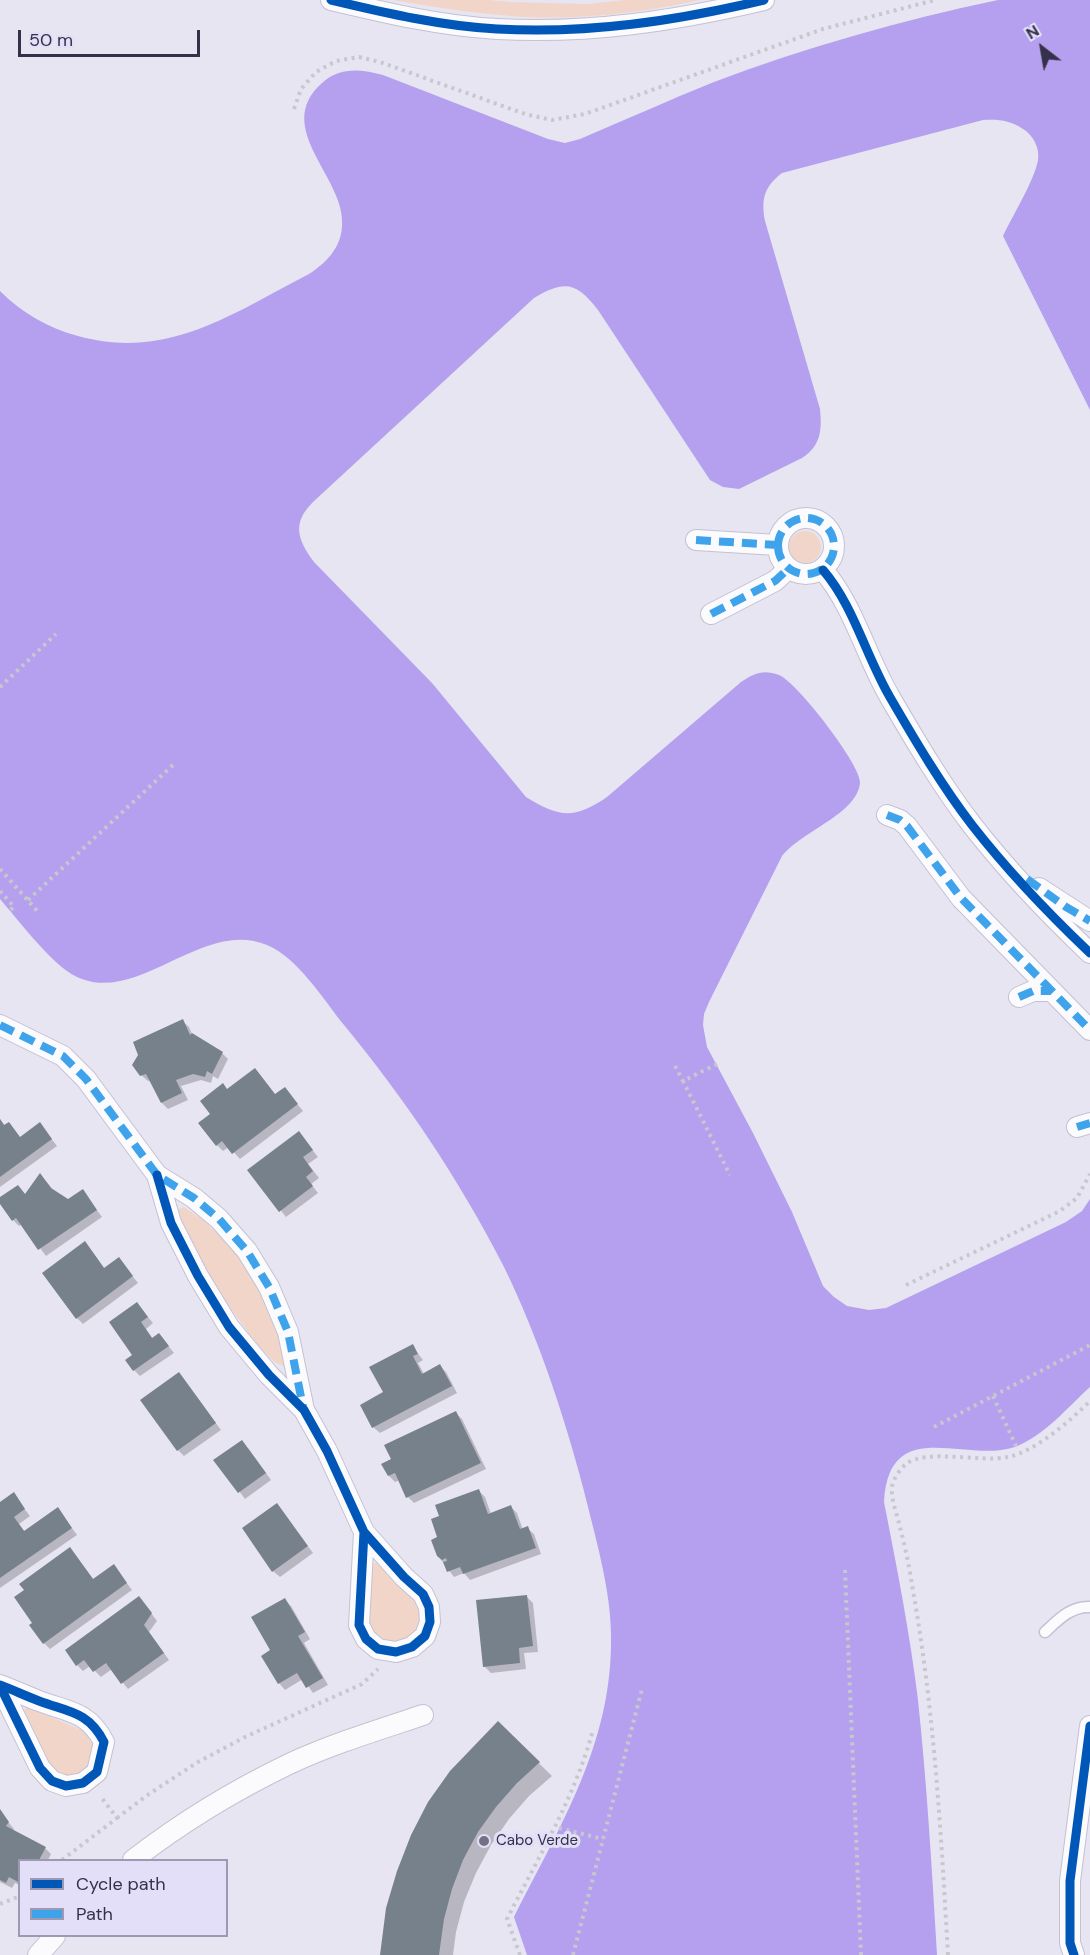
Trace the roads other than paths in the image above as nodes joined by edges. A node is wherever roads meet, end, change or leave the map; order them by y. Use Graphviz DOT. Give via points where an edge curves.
graph roads {
  1 [pos="332,0"];
  2 [pos="764,0"];
  3 [pos="696,540"];
  4 [pos="777,545"];
  5 [pos="788,569"];
  6 [pos="823,570"];
  7 [pos="711,614"];
  8 [pos="887,815"];
  9 [pos="1010,867"];
  10 [pos="1090,921"];
  11 [pos="1090,953"];
  12 [pos="1051,991"];
  13 [pos="1019,997"];
  14 [pos="0,1025"];
  15 [pos="1088,1025"];
  16 [pos="157,1175"];
  17 [pos="304,1410"];
  18 [pos="364,1532"];
  19 [pos="1090,1607"];
  20 [pos="1045,1632"];
  21 [pos="0,1685"];
  22 [pos="423,1715"];
  23 [pos="1090,1726"];
  24 [pos="134,1859"];
  25 [pos="53,1937"];
  26 [pos="38,1955"];
  27 [pos="1074,1955"];
  1 -- 2 [label="street" via="439,23 556,31 646,23"];
  3 -- 4 [label="street"];
  4 -- 5 [label="street"];
  4 -- 6 [label="street" via="791,522 810,518 819,521 832,534 834,544 834,554"];
  5 -- 6 [label="street" via="805,575"];
  5 -- 7 [label="street" via="775,581"];
  6 -- 9 [label="street" via="840,594 885,688 915,739 972,825"];
  8 -- 12 [label="street" via="908,826 961,898"];
  9 -- 10 [label="street"];
  9 -- 11 [label="street"];
  12 -- 13 [label="street" via="1033,991"];
  12 -- 15 [label="street"];
  14 -- 16 [label="street" via="63,1056 86,1079"];
  16 -- 17 [label="street" via="171,1223 229,1327"];
  16 -- 17 [label="street" via="194,1198 247,1251 288,1332"];
  17 -- 18 [label="street"];
  18 -- 18 [label="street" via="359,1625 366,1639 378,1649 396,1652 412,1647 425,1636 430,1622 429,1607 423,1594"];
  19 -- 20 [label="lane" via="1066,1613"];
  21 -- 21 [label="street" via="40,1768 52,1781 66,1786 83,1783 97,1772 104,1742 97,1728 84,1717"];
  22 -- 24 [label="street" via="290,1764 189,1819"];
  23 -- 27 [label="street" via="1070,1881 1070,1943"];
  25 -- 26 [label="street"];
}
